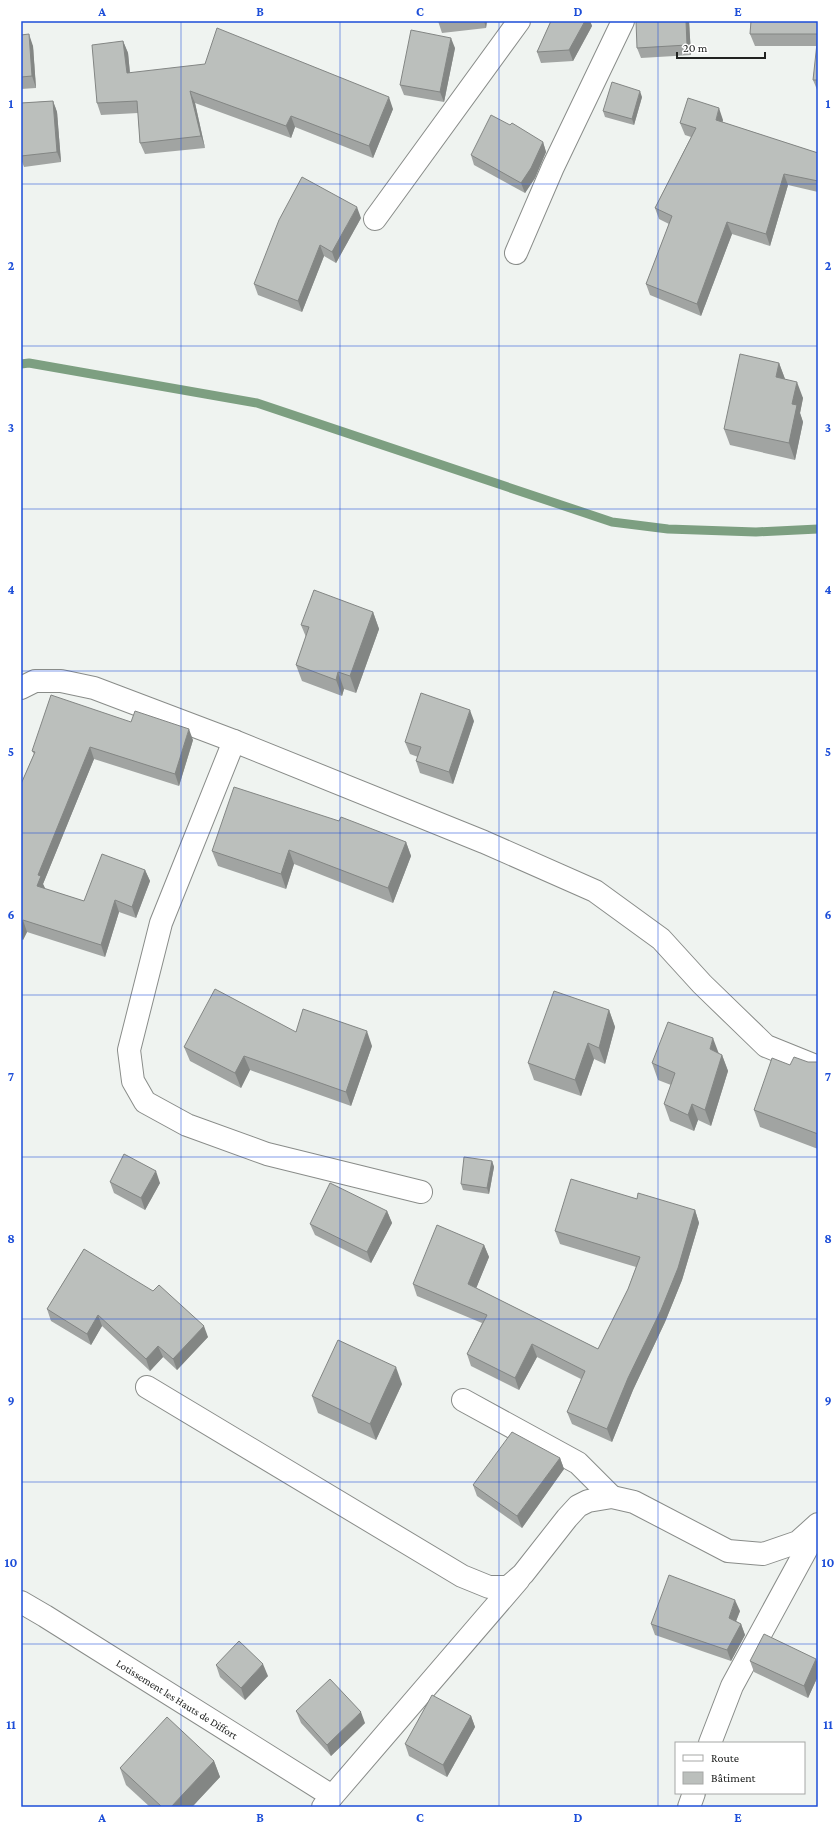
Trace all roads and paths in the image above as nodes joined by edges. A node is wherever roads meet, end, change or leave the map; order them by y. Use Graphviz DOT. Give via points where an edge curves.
graph roads {
  1 [pos="519,21"];
  2 [pos="623,21"];
  3 [pos="375,219"];
  4 [pos="516,252"];
  5 [pos="21,688"];
  6 [pos="234,741"];
  7 [pos="818,1067"];
  8 [pos="422,1192"];
  9 [pos="147,1387"];
  10 [pos="464,1400"];
  11 [pos="612,1497"];
  12 [pos="818,1524"];
  13 [pos="818,1529"];
  14 [pos="523,1574"];
  15 [pos="21,1602"];
  16 [pos="710,1742"];
  17 [pos="694,1794"];
  18 [pos="327,1802"];
  19 [pos="690,1807"];
  1 -- 3 [label="street"];
  2 -- 4 [label="street" via="553,167"];
  5 -- 6 [label="street" via="34,681 61,681 94,688"];
  6 -- 7 [label="street" via="484,842 595,891 661,939 693,975 766,1046"];
  6 -- 8 [label="street" via="161,923 129,1050 133,1081 145,1102 187,1125 267,1154"];
  9 -- 14 [label="street" via="462,1576 489,1587 508,1587"];
  10 -- 11 [label="street" via="578,1463"];
  11 -- 12 [label="street" via="634,1502 728,1551 763,1554 798,1542"];
  11 -- 14 [label="street" via="588,1501 578,1506"];
  13 -- 16 [label="street" via="732,1686"];
  14 -- 18 [label="street"];
  15 -- 18 [label="street, Lotissement les Hauts de Diffort"];
  17 -- 19 [label="street"];
}
